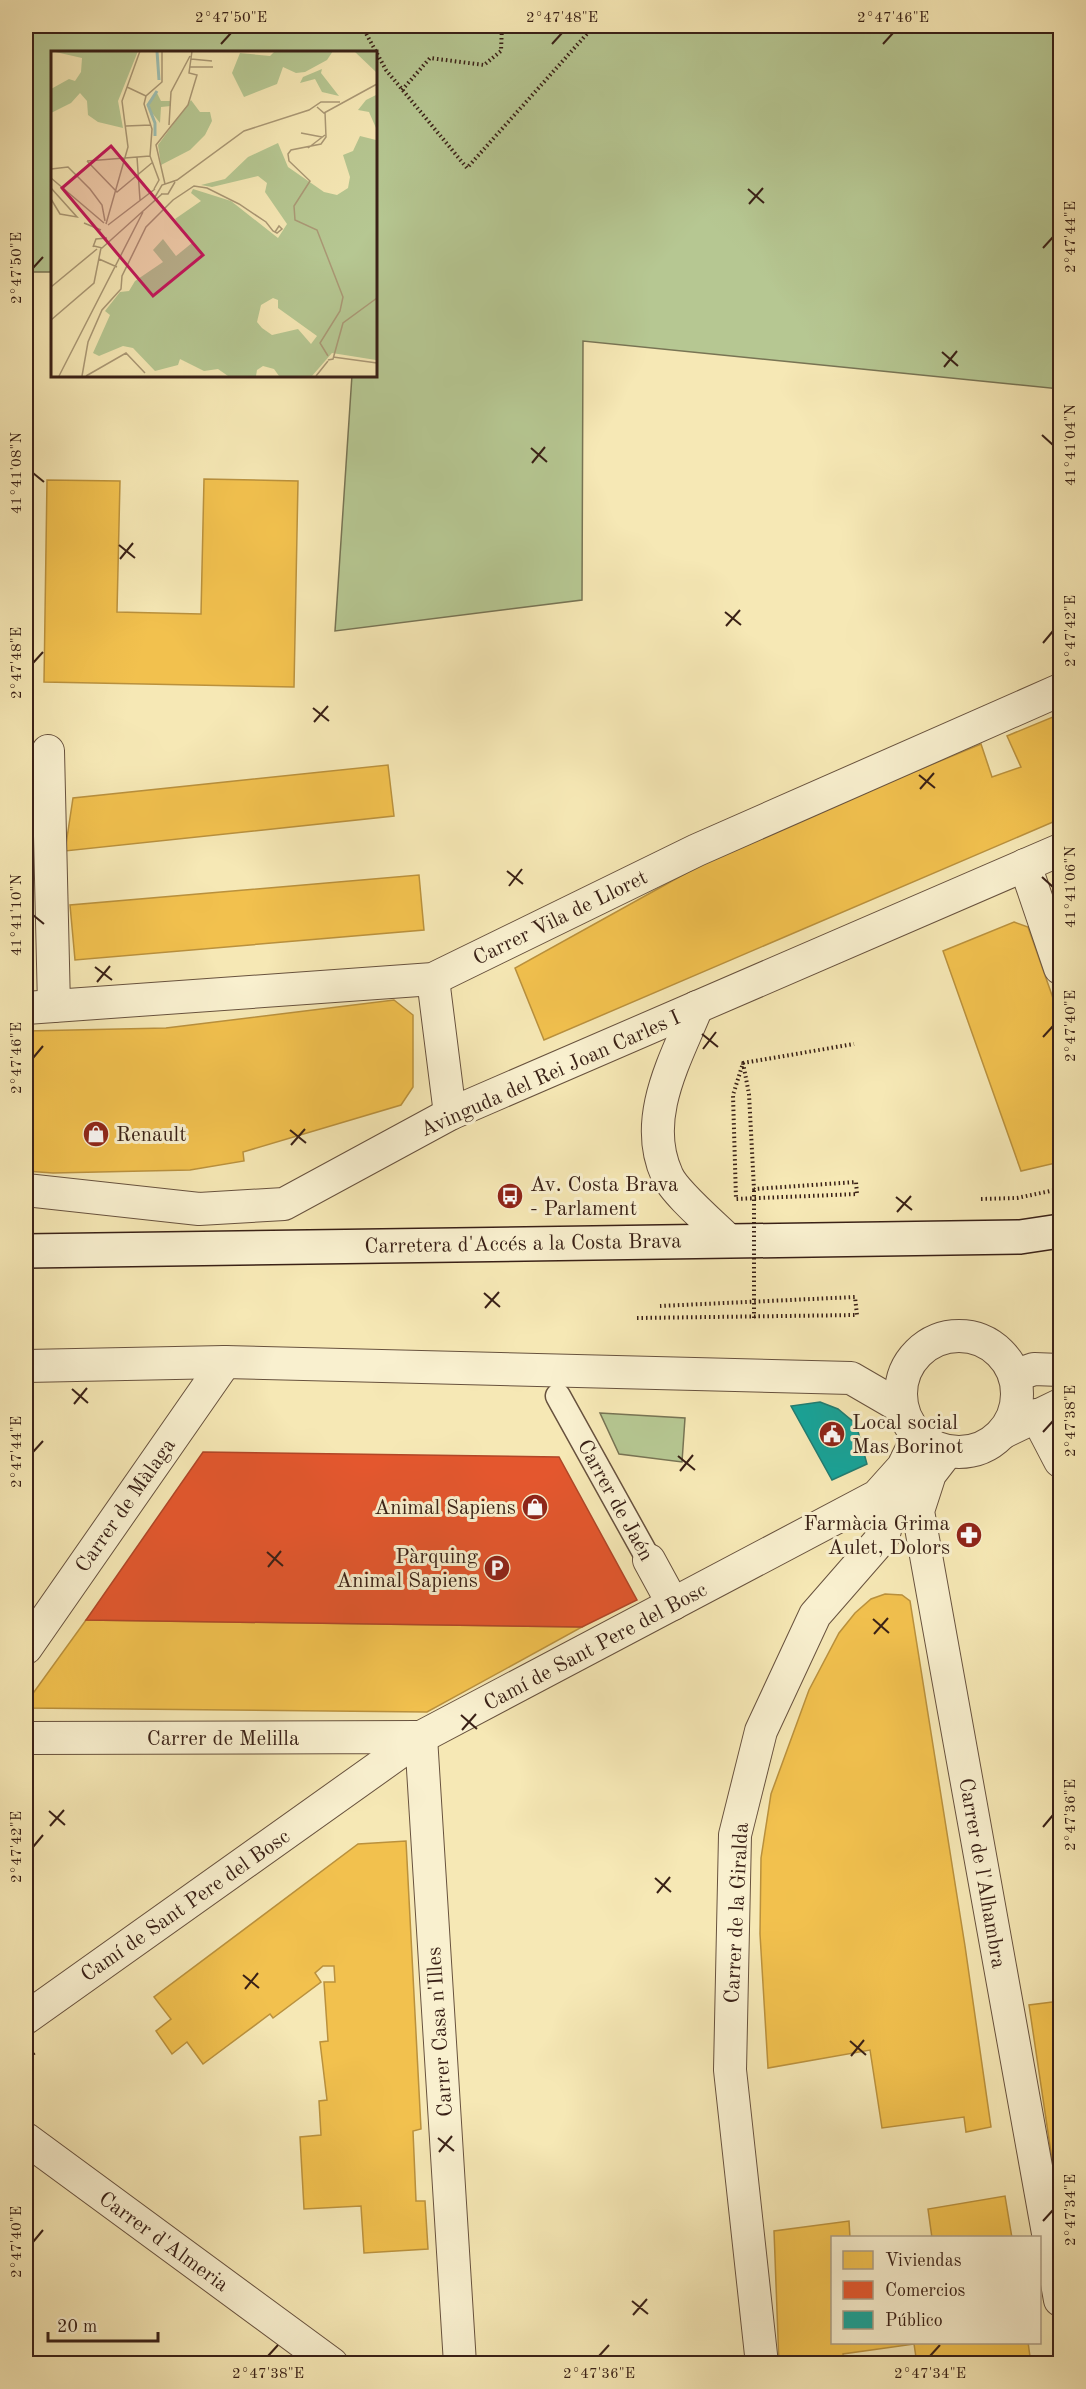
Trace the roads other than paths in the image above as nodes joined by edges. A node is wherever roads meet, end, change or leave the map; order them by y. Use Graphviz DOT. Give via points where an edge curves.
graph roads {
  1 [pos="1060,690"];
  2 [pos="48,751"];
  3 [pos="1060,850"];
  4 [pos="1025,865"];
  5 [pos="1060,968"];
  6 [pos="433,979"];
  7 [pos="40,1007"];
  8 [pos="698,1007"];
  9 [pos="450,1114"];
  10 [pos="26,1190"];
  11 [pos="1060,1231"];
  12 [pos="1020,1237"];
  13 [pos="727,1239"];
  14 [pos="26,1251"];
  15 [pos="1060,1253"];
  16 [pos="225,1362"];
  17 [pos="26,1366"];
  18 [pos="1060,1370"];
  19 [pos="1016,1375"];
  20 [pos="558,1396"];
  21 [pos="901,1407"];
  22 [pos="1048,1410"];
  23 [pos="1005,1432"];
  24 [pos="918,1436"];
  25 [pos="947,1452"];
  26 [pos="1060,1461"];
  27 [pos="903,1467"];
  28 [pos="649,1560"];
  29 [pos="673,1604"];
  30 [pos="26,1648"];
  31 [pos="421,1737"];
  32 [pos="26,1738"];
  33 [pos="26,2018"];
  34 [pos="26,2139"];
  35 [pos="1060,2300"];
  36 [pos="332,2364"];
  37 [pos="460,2364"];
  38 [pos="762,2364"];
  1 -- 6 [label="street, Carrer Vila de Lloret" via="697,850"];
  2 -- 7 [label="street"];
  3 -- 4 [label="street, Avinguda del Rei Joan Carles I"];
  4 -- 5 [label="street"];
  4 -- 8 [label="street, Avinguda del Rei Joan Carles I"];
  6 -- 7 [label="street, Carrer Vila de Lloret"];
  6 -- 9 [label="street"];
  8 -- 9 [label="street, Avinguda del Rei Joan Carles I"];
  8 -- 13 [label="street" via="664,1086 656,1129 667,1176"];
  9 -- 10 [label="street, Avinguda del Rei Joan Carles I" via="284,1204 199,1209"];
  11 -- 12 [label="main road, Carretera d'Accés a la Costa Brava"];
  12 -- 13 [label="main road, Carretera d'Accés a la Costa Brava"];
  12 -- 15 [label="main road, Carretera d'Accés a la Costa Brava"];
  13 -- 14 [label="main road, Carretera d'Accés a la Costa Brava"];
  16 -- 17 [label="street"];
  16 -- 21 [label="street" via="851,1378"];
  16 -- 30 [label="street, Carrer de Màlaga"];
  18 -- 19 [label="street" via="1034,1369"];
  19 -- 21 [label="street" via="995,1346 961,1334 926,1344 904,1371"];
  19 -- 23 [label="street" via="1018,1405"];
  20 -- 28 [label="street, Carrer de Jaén"];
  21 -- 24 [label="street"];
  22 -- 23 [label="street"];
  22 -- 26 [label="street"];
  23 -- 25 [label="street" via="978,1450"];
  24 -- 25 [label="street"];
  24 -- 27 [label="street, Camí de Sant Pere del Bosc"];
  25 -- 35 [label="street, Carrer de l'Alhambra" via="930,1474 918,1511"];
  27 -- 29 [label="street, Camí de Sant Pere del Bosc" via="877,1496"];
  27 -- 38 [label="street, Carrer de la Giralda" via="883,1537 815,1615 761,1731 735,1835 730,2070"];
  28 -- 29 [label="street, Carrer de Jaén"];
  29 -- 31 [label="street, Camí de Sant Pere del Bosc"];
  31 -- 32 [label="street, Carrer de Melilla"];
  31 -- 33 [label="street, Camí de Sant Pere del Bosc"];
  31 -- 37 [label="street, Carrer Casa n'Illes"];
  34 -- 36 [label="street, Carrer d'Almeria"];
}
